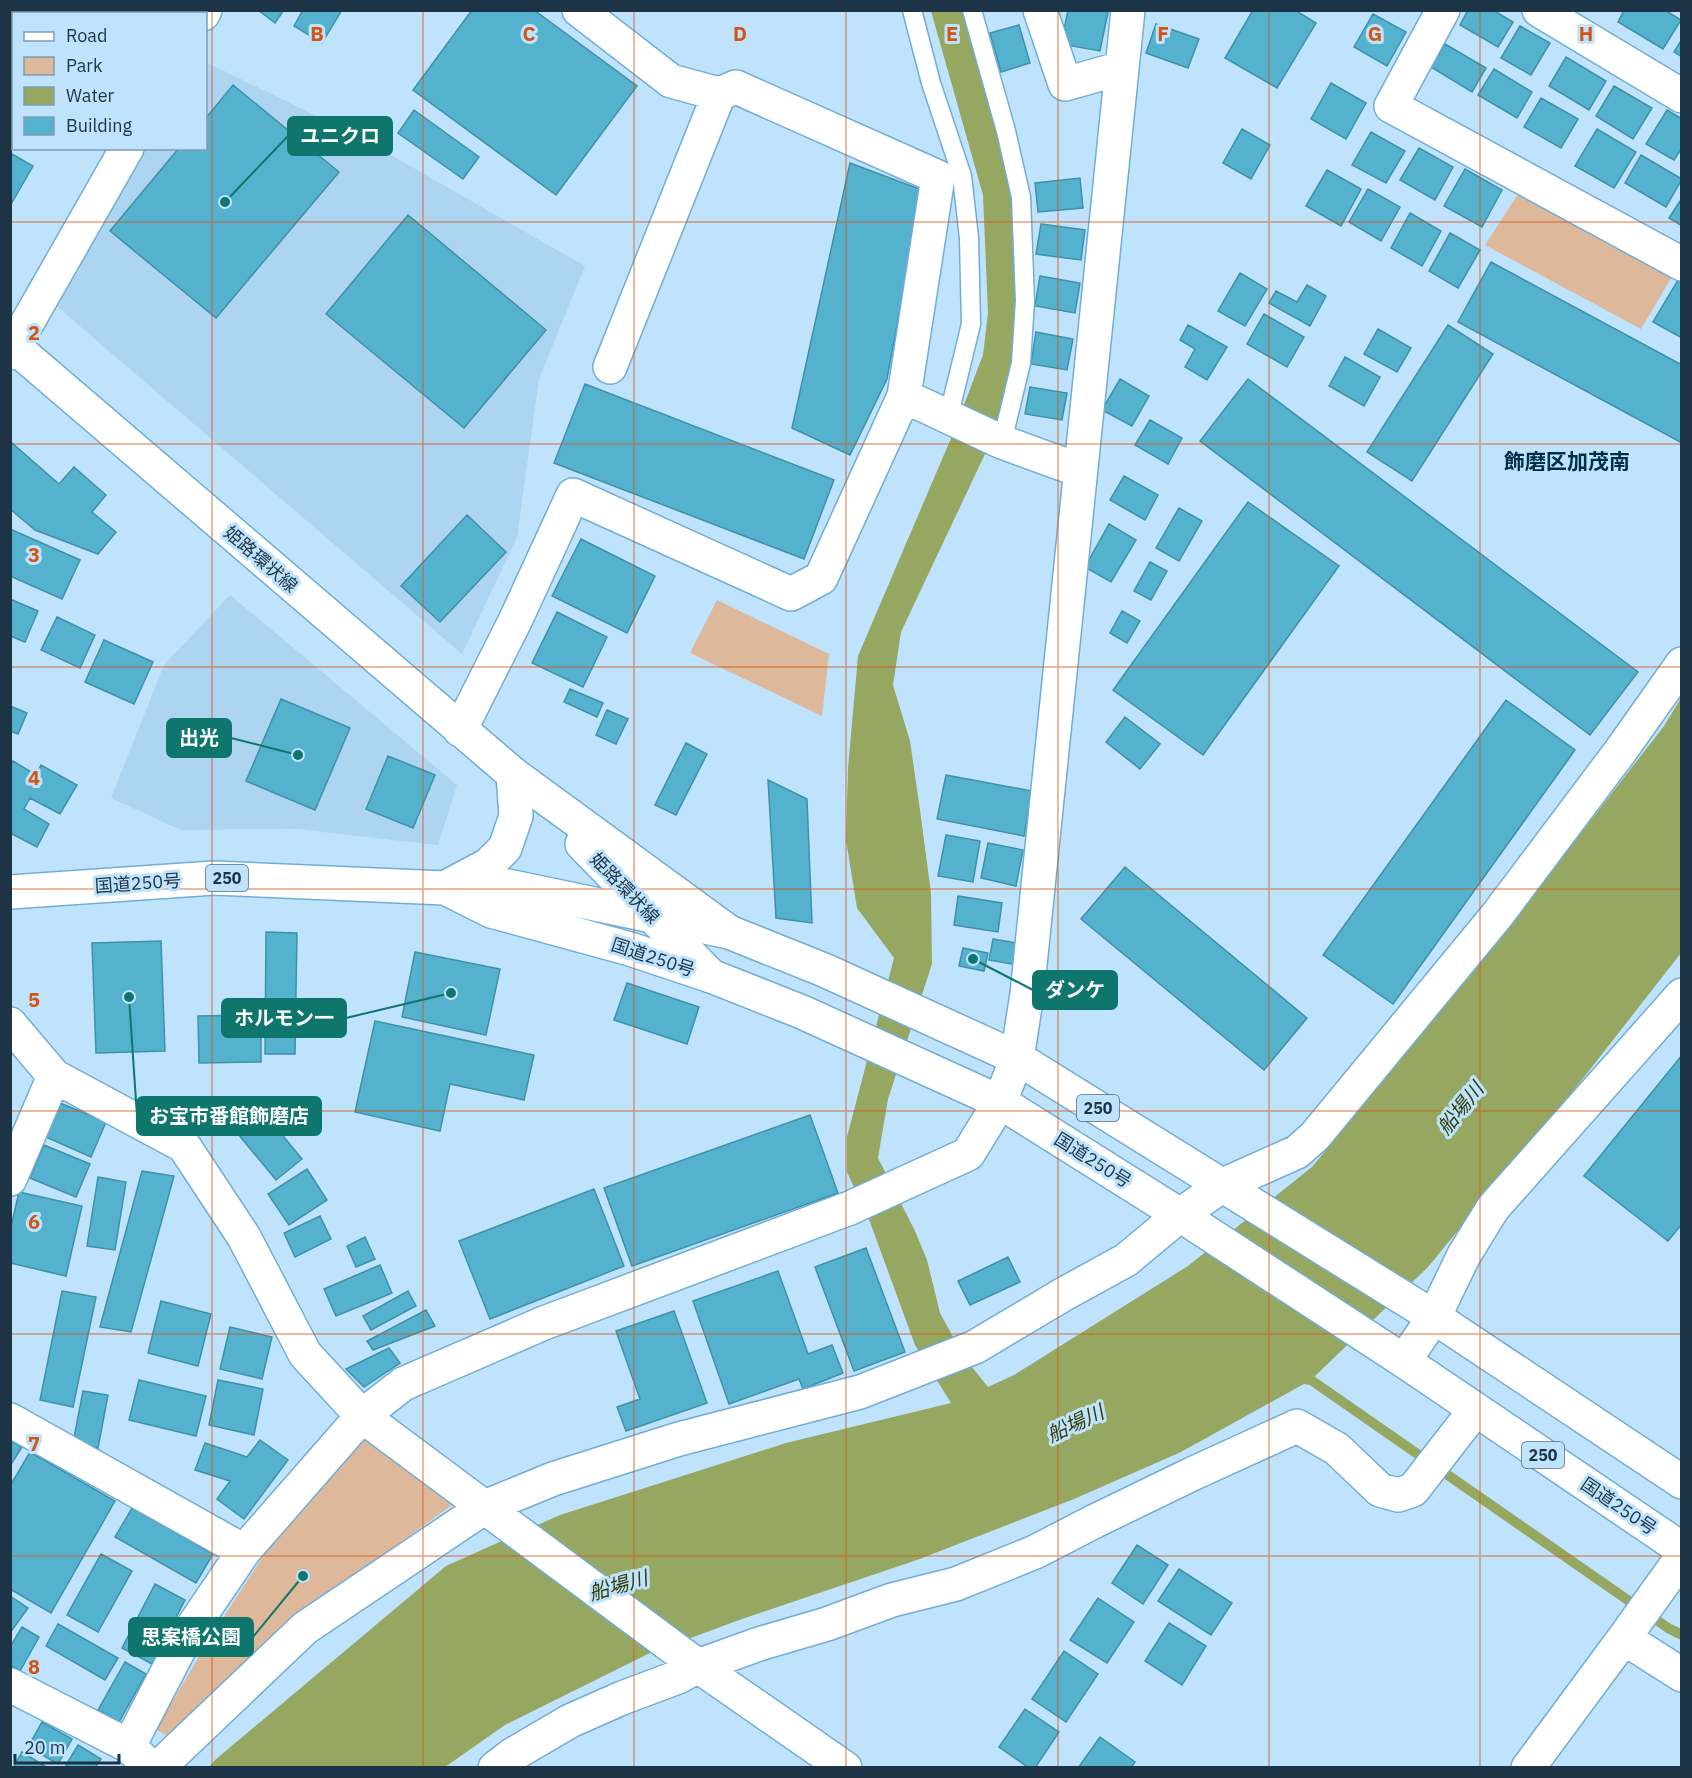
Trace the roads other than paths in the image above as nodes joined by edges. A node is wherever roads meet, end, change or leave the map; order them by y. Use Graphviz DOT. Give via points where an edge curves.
graph roads {
  1 [pos="579,10"];
  2 [pos="912,10"];
  3 [pos="972,10"];
  4 [pos="1040,10"];
  5 [pos="1128,10"];
  6 [pos="1443,10"];
  7 [pos="1539,10"];
  8 [pos="1122,68"];
  9 [pos="719,94"];
  10 [pos="1682,96"];
  11 [pos="126,150"];
  12 [pos="1682,264"];
  13 [pos="12,347"];
  14 [pos="610,367"];
  15 [pos="904,396"];
  16 [pos="952,402"];
  17 [pos="1002,442"];
  18 [pos="1079,470"];
  19 [pos="1682,664"];
  20 [pos="460,730"];
  21 [pos="513,774"];
  22 [pos="445,888"];
  23 [pos="10,892"];
  24 [pos="652,916"];
  25 [pos="729,932"];
  26 [pos="711,976"];
  27 [pos="1682,995"];
  28 [pos="10,1024"];
  29 [pos="1017,1058"];
  30 [pos="54,1076"];
  31 [pos="1000,1102"];
  32 [pos="14,1163"];
  33 [pos="1223,1185"];
  34 [pos="1180,1215"];
  35 [pos="1434,1317"];
  36 [pos="1404,1361"];
  37 [pos="1475,1410"];
  38 [pos="362,1416"];
  39 [pos="10,1420"];
  40 [pos="1682,1482"];
  41 [pos="485,1507"];
  42 [pos="1682,1549"];
  43 [pos="244,1551"];
  44 [pos="1682,1557"];
  45 [pos="1629,1632"];
  46 [pos="698,1666"];
  47 [pos="1682,1675"];
  48 [pos="10,1685"];
  49 [pos="140,1757"];
  50 [pos="158,1767"];
  51 [pos="495,1767"];
  52 [pos="845,1767"];
  53 [pos="1528,1767"];
  1 -- 9 [label="main road" via="671,81"];
  2 -- 16 [label="lane" via="962,176 969,238 971,324"];
  3 -- 17 [label="lane" via="1021,197 1025,302 1021,363"];
  4 -- 8 [label="main road" via="1065,84"];
  5 -- 8 [label="main road"];
  6 -- 12 [label="main road" via="1391,106"];
  7 -- 10 [label="main road"];
  8 -- 18 [label="main road"];
  9 -- 14 [label="main road"];
  9 -- 15 [label="main road" via="736,87 938,177"];
  11 -- 13 [label="main road"];
  13 -- 20 [label="main road, 姫路環状線"];
  15 -- 17 [label="main road"];
  15 -- 20 [label="main road" via="821,578 791,594 573,495"];
  17 -- 18 [label="main road"];
  18 -- 29 [label="main road" via="1027,994"];
  19 -- 33 [label="main road" via="1498,914 1315,1136 1297,1152"];
  20 -- 21 [label="main road, 姫路環状線"];
  21 -- 22 [label="main road" via="516,816 505,848 488,865"];
  21 -- 24 [label="main road, 姫路環状線"];
  21 -- 25 [label="main road, 姫路環状線"];
  22 -- 23 [label="main road, 国道250号 / 250" via="214,878"];
  22 -- 24 [label="main road, 国道250号 / 250" via="508,886"];
  22 -- 26 [label="main road, 国道250号 / 250" via="491,911"];
  24 -- 25 [label="main road, 国道250号 / 250"];
  24 -- 26 [label="main road, 姫路環状線"];
  25 -- 29 [label="main road, 国道250号 / 250" via="824,969"];
  26 -- 31 [label="main road, 国道250号 / 250" via="802,1012"];
  27 -- 35 [label="main road" via="1493,1208 1464,1255"];
  28 -- 30 [label="main road"];
  29 -- 31 [label="main road"];
  29 -- 33 [label="main road, 国道250号 / 250"];
  30 -- 32 [label="main road"];
  30 -- 38 [label="main road" via="184,1146 244,1237 305,1354"];
  31 -- 34 [label="main road, 国道250号 / 250"];
  31 -- 38 [label="main road" via="968,1154 850,1208 544,1323 404,1384"];
  33 -- 34 [label="main road"];
  33 -- 35 [label="main road, 国道250号 / 250"];
  34 -- 36 [label="main road, 国道250号 / 250"];
  34 -- 41 [label="main road" via="1126,1260 975,1347 918,1371 860,1392 679,1439 553,1479"];
  35 -- 36 [label="main road"];
  35 -- 40 [label="main road, 国道250号 / 250"];
  36 -- 37 [label="main road, 国道250号 / 250"];
  37 -- 42 [label="main road, 国道250号 / 250"];
  37 -- 46 [label="main road" via="1413,1490 1398,1495 1380,1490 1336,1449 1297,1426 1035,1552 956,1584 892,1600"];
  38 -- 41 [label="main road"];
  38 -- 43 [label="main road"];
  39 -- 43 [label="main road"];
  41 -- 46 [label="main road"];
  41 -- 50 [label="main road" via="305,1628"];
  43 -- 49 [label="main road" via="184,1638"];
  44 -- 45 [label="main road"];
  45 -- 47 [label="main road"];
  45 -- 53 [label="main road"];
  46 -- 51 [label="main road" via="570,1721"];
  46 -- 52 [label="main road"];
  48 -- 49 [label="main road"];
}
